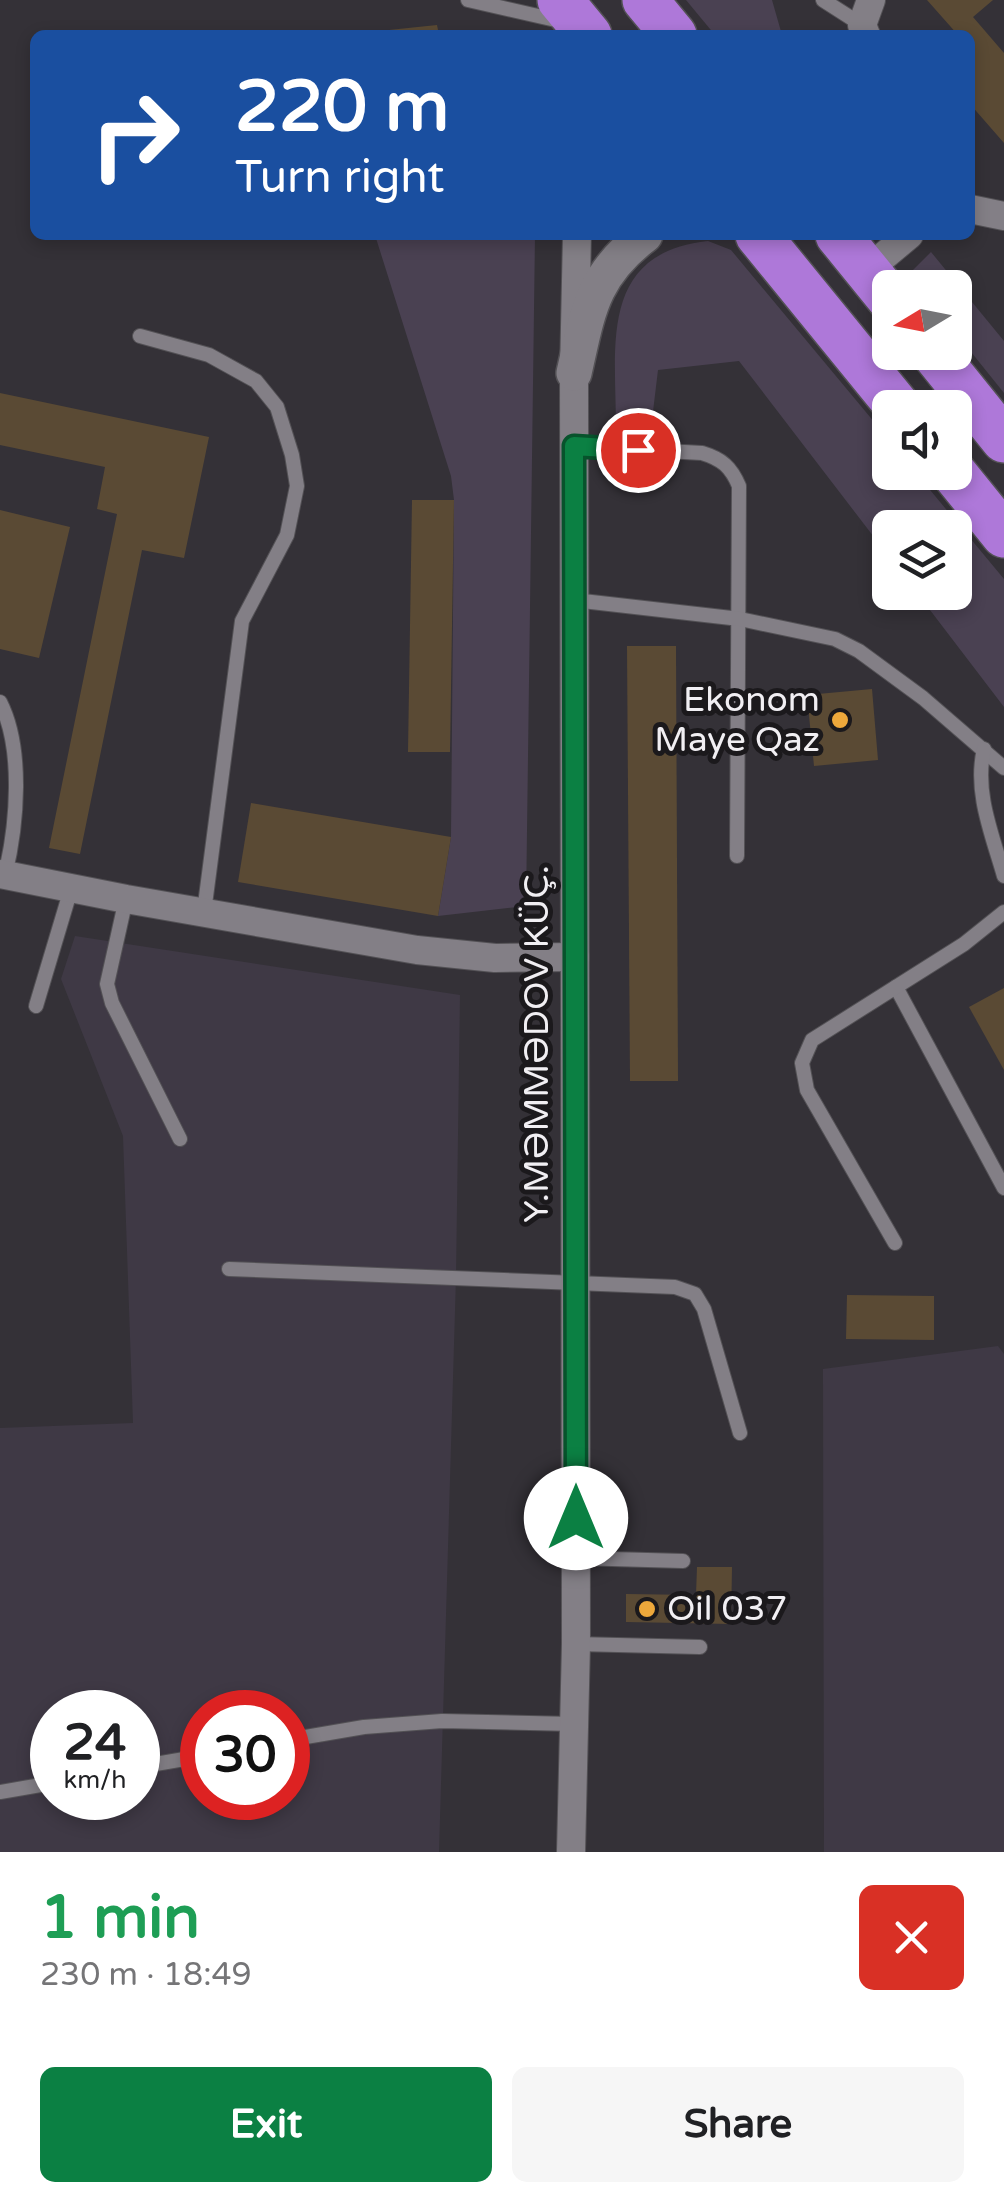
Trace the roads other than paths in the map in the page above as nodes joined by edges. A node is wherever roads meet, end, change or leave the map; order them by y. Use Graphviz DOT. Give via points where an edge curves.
graph roads {
  1 [pos="468,0"];
  2 [pos="646,0"];
  3 [pos="823,0"];
  4 [pos="579,19"];
  5 [pos="866,20"];
  6 [pos="670,30"];
  7 [pos="975,210"];
  8 [pos="1004,216"];
  9 [pos="577,240"];
  10 [pos="638,240"];
  11 [pos="758,240"];
  12 [pos="842,240"];
  13 [pos="905,240"];
  14 [pos="887,270"];
  15 [pos="872,277"];
  16 [pos="140,336"];
  17 [pos="948,370"];
  18 [pos="574,373"];
  19 [pos="885,390"];
  20 [pos="1004,440"];
  21 [pos="574,446"];
  22 [pos="968,490"];
  23 [pos="1004,535"];
  24 [pos="574,600"];
  25 [pos="740,619"];
  26 [pos="0,702"];
  27 [pos="984,749"];
  28 [pos="1004,768"];
  29 [pos="737,856"];
  30 [pos="2,874"];
  31 [pos="1004,876"];
  32 [pos="71,889"];
  33 [pos="126,900"];
  34 [pos="204,912"];
  35 [pos="1004,912"];
  36 [pos="574,957"];
  37 [pos="896,987"];
  38 [pos="36,1006"];
  39 [pos="180,1139"];
  40 [pos="1004,1188"];
  41 [pos="896,1243"];
  42 [pos="229,1269"];
  43 [pos="576,1281"];
  44 [pos="740,1432"];
  45 [pos="576,1558"];
  46 [pos="683,1562"];
  47 [pos="576,1644"];
  48 [pos="700,1647"];
  49 [pos="573,1724"];
  50 [pos="310,1736"];
  51 [pos="30,1786"];
  52 [pos="0,1792"];
  53 [pos="572,1852"];
  1 -- 4 [label="lane"];
  2 -- 6 [label="highway"];
  3 -- 5 [label="lane"];
  7 -- 8 [label="street"];
  9 -- 18 [label="street, Y.MƏMMƏDOV KÜÇ."];
  10 -- 18 [label="street" via="604,274"];
  11 -- 19 [label="highway"];
  12 -- 15 [label="highway"];
  13 -- 14 [label="street"];
  16 -- 34 [label="lane" via="209,355 256,381 278,407 297,486 287,535 242,621"];
  17 -- 20 [label="highway"];
  18 -- 21 [label="street, Y.MƏMMƏDOV KÜÇ."];
  21 -- 24 [label="street, Y.MƏMMƏDOV KÜÇ."];
  21 -- 25 [label="lane" via="702,454 732,470 739,486"];
  22 -- 23 [label="highway"];
  24 -- 25 [label="lane"];
  24 -- 36 [label="street, Y.MƏMMƏDOV KÜÇ."];
  25 -- 27 [label="lane" via="858,650"];
  25 -- 29 [label="lane"];
  26 -- 30 [label="lane" via="13,739 14,837"];
  27 -- 28 [label="lane"];
  27 -- 31 [label="lane" via="982,800"];
  30 -- 32 [label="street"];
  32 -- 33 [label="street"];
  32 -- 38 [label="lane"];
  33 -- 34 [label="street"];
  33 -- 39 [label="lane" via="106,984"];
  34 -- 36 [label="street" via="464,956"];
  35 -- 37 [label="lane"];
  36 -- 43 [label="street, Y.MƏMMƏDOV KÜÇ."];
  37 -- 40 [label="lane"];
  37 -- 41 [label="lane" via="812,1040 802,1063 807,1090"];
  42 -- 43 [label="lane"];
  43 -- 44 [label="lane" via="695,1294"];
  43 -- 45 [label="street, Y.MƏMMƏDOV KÜÇ."];
  45 -- 46 [label="lane"];
  45 -- 47 [label="street, Y.MƏMMƏDOV KÜÇ."];
  47 -- 48 [label="lane"];
  47 -- 49 [label="street, Y.MƏMMƏDOV KÜÇ."];
  49 -- 50 [label="lane" via="442,1721"];
  49 -- 53 [label="street, Y.MƏMMƏDOV KÜÇ."];
  51 -- 52 [label="lane"];
}
